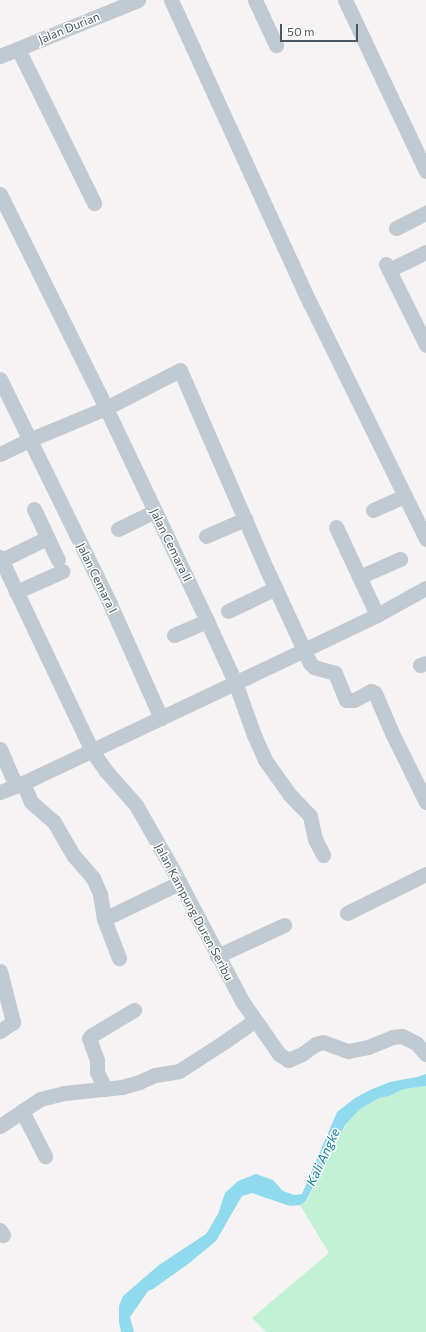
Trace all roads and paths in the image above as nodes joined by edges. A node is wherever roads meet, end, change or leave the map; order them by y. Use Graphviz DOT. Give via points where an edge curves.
graph roads {
  1 [pos="138,0"];
  2 [pos="171,0"];
  3 [pos="255,0"];
  4 [pos="345,0"];
  5 [pos="276,45"];
  6 [pos="18,48"];
  7 [pos="0,56"];
  8 [pos="426,169"];
  9 [pos="0,194"];
  10 [pos="94,203"];
  11 [pos="426,213"];
  12 [pos="396,228"];
  13 [pos="426,252"];
  14 [pos="426,345"];
  15 [pos="0,379"];
  16 [pos="106,408"];
  17 [pos="29,440"];
  18 [pos="0,454"];
  19 [pos="405,496"];
  20 [pos="34,509"];
  21 [pos="373,510"];
  22 [pos="155,511"];
  23 [pos="245,519"];
  24 [pos="336,527"];
  25 [pos="118,529"];
  26 [pos="206,536"];
  27 [pos="47,538"];
  28 [pos="426,539"];
  29 [pos="1,558"];
  30 [pos="400,559"];
  31 [pos="359,577"];
  32 [pos="276,588"];
  33 [pos="426,588"];
  34 [pos="16,592"];
  35 [pos="228,611"];
  36 [pos="377,615"];
  37 [pos="207,621"];
  38 [pos="174,635"];
  39 [pos="304,650"];
  40 [pos="235,682"];
  41 [pos="161,718"];
  42 [pos="0,749"];
  43 [pos="92,750"];
  44 [pos="20,785"];
  45 [pos="0,792"];
  46 [pos="426,802"];
  47 [pos="323,855"];
  48 [pos="426,874"];
  49 [pos="178,883"];
  50 [pos="347,913"];
  51 [pos="104,919"];
  52 [pos="284,925"];
  53 [pos="218,956"];
  54 [pos="119,958"];
  55 [pos="0,971"];
  56 [pos="134,1010"];
  57 [pos="255,1020"];
  58 [pos="0,1031"];
  59 [pos="426,1054"];
  60 [pos="105,1089"];
  61 [pos="22,1112"];
  62 [pos="1,1125"];
  63 [pos="45,1156"];
  1 -- 6 [label="street, Jalan Durian"];
  2 -- 19 [label="street" via="310,303"];
  3 -- 5 [label="street"];
  4 -- 8 [label="street"];
  6 -- 7 [label="street, Jalan Durian"];
  6 -- 10 [label="street"];
  9 -- 16 [label="street, Jalan Cemara II"];
  11 -- 12 [label="street"];
  13 -- 14 [label="street" via="388,267"];
  15 -- 17 [label="street, Jalan Cemara I"];
  16 -- 17 [label="street"];
  16 -- 22 [label="street, Jalan Cemara II"];
  16 -- 23 [label="street" via="180,370"];
  17 -- 18 [label="street"];
  17 -- 41 [label="street, Jalan Cemara I" via="110,604"];
  19 -- 21 [label="street"];
  19 -- 28 [label="street"];
  20 -- 27 [label="street"];
  22 -- 25 [label="street"];
  22 -- 37 [label="street, Jalan Cemara II"];
  23 -- 26 [label="street"];
  23 -- 32 [label="street"];
  24 -- 31 [label="street"];
  27 -- 29 [label="street"];
  27 -- 34 [label="street" via="60,566"];
  29 -- 34 [label="street, Jalan Kampung Duren Seribu"];
  30 -- 31 [label="street"];
  31 -- 36 [label="street"];
  32 -- 35 [label="street"];
  32 -- 39 [label="street"];
  33 -- 36 [label="street"];
  34 -- 43 [label="street, Jalan Kampung Duren Seribu"];
  36 -- 39 [label="street"];
  37 -- 38 [label="street"];
  37 -- 40 [label="street, Jalan Cemara II"];
  39 -- 40 [label="street"];
  39 -- 46 [label="street" via="314,667 335,673 346,700 354,700 371,691 375,693"];
  40 -- 41 [label="street"];
  40 -- 47 [label="street, Jalan Cemara II" via="265,760 290,795 310,816 315,839"];
  41 -- 43 [label="street"];
  42 -- 44 [label="street"];
  43 -- 44 [label="street"];
  43 -- 49 [label="street, Jalan Kampung Duren Seribu" via="106,771 136,805"];
  44 -- 45 [label="street"];
  44 -- 51 [label="street" via="31,802 54,822 74,856 93,878 100,894"];
  48 -- 50 [label="street"];
  49 -- 51 [label="street"];
  49 -- 53 [label="street, Jalan Kampung Duren Seribu"];
  51 -- 54 [label="street"];
  52 -- 53 [label="street"];
  53 -- 57 [label="street, Jalan Kampung Duren Seribu"];
  55 -- 58 [label="street" via="13,1022"];
  56 -- 60 [label="street" via="90,1038 97,1060 97,1072"];
  57 -- 59 [label="street, Jalan Kampung Duren Seribu" via="279,1054 288,1060 316,1044 329,1043 340,1050 348,1051 402,1036 416,1043"];
  57 -- 60 [label="street" via="178,1071"];
  60 -- 61 [label="street" via="64,1093 40,1099"];
  61 -- 62 [label="street"];
  61 -- 63 [label="street"];
}
